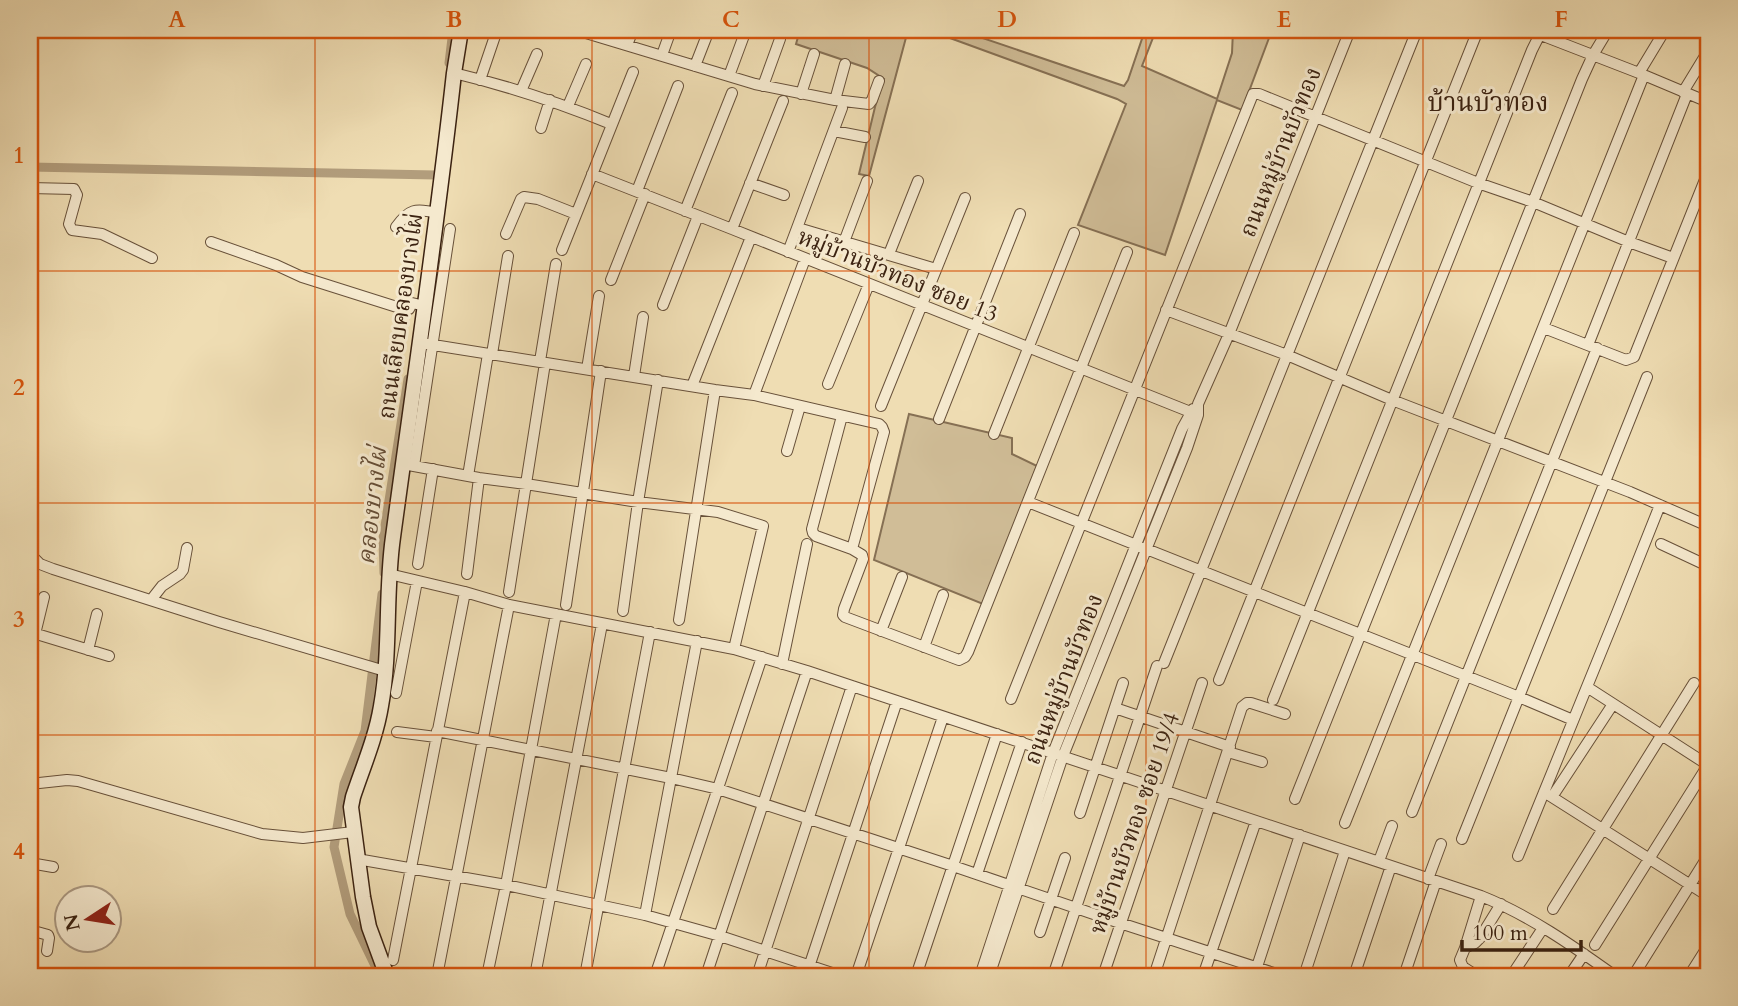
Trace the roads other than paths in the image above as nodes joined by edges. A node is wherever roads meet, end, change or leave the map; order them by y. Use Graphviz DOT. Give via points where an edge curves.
graph roads {
  1 [pos="461,30"];
  2 [pos="576,30"];
  3 [pos="633,30"];
  4 [pos="671,30"];
  5 [pos="709,30"];
  6 [pos="746,30"];
  7 [pos="1350,30"];
  8 [pos="1417,30"];
  9 [pos="1478,30"];
  10 [pos="1528,30"];
  11 [pos="1608,30"];
  12 [pos="1665,30"];
  13 [pos="594,32"];
  14 [pos="1541,32"];
  15 [pos="496,33"];
  16 [pos="780,39"];
  17 [pos="628,45"];
  18 [pos="1708,51"];
  19 [pos="537,54"];
  20 [pos="814,54"];
  21 [pos="662,55"];
  22 [pos="1593,55"];
  23 [pos="586,64"];
  24 [pos="845,64"];
  25 [pos="695,66"];
  26 [pos="633,72"];
  27 [pos="454,73"];
  28 [pos="1642,74"];
  29 [pos="729,76"];
  30 [pos="480,80"];
  31 [pos="879,81"];
  32 [pos="678,86"];
  33 [pos="763,86"];
  34 [pos="521,91"];
  35 [pos="732,93"];
  36 [pos="1686,93"];
  37 [pos="801,94"];
  38 [pos="550,100"];
  39 [pos="783,101"];
  40 [pos="1708,102"];
  41 [pos="839,104"];
  42 [pos="568,106"];
  43 [pos="1315,116"];
  44 [pos="611,124"];
  45 [pos="541,128"];
  46 [pos="834,131"];
  47 [pos="865,137"];
  48 [pos="1373,139"];
  49 [pos="1426,162"];
  50 [pos="1708,172"];
  51 [pos="592,174"];
  52 [pos="867,181"];
  53 [pos="918,181"];
  54 [pos="750,183"];
  55 [pos="1478,183"];
  56 [pos="30,188"];
  57 [pos="641,193"];
  58 [pos="784,195"];
  59 [pos="965,198"];
  60 [pos="1533,202"];
  61 [pos="685,211"];
  62 [pos="435,212"];
  63 [pos="576,214"];
  64 [pos="1020,214"];
  65 [pos="698,216"];
  66 [pos="1585,224"];
  67 [pos="396,228"];
  68 [pos="798,228"];
  69 [pos="450,229"];
  70 [pos="732,229"];
  71 [pos="506,233"];
  72 [pos="1074,233"];
  73 [pos="751,237"];
  74 [pos="211,242"];
  75 [pos="844,242"];
  76 [pos="1629,242"];
  77 [pos="562,250"];
  78 [pos="788,252"];
  79 [pos="1128,252"];
  80 [pos="889,254"];
  81 [pos="508,256"];
  82 [pos="152,258"];
  83 [pos="1674,258"];
  84 [pos="805,259"];
  85 [pos="556,264"];
  86 [pos="936,269"];
  87 [pos="611,280"];
  88 [pos="869,284"];
  89 [pos="599,296"];
  90 [pos="420,305"];
  91 [pos="663,305"];
  92 [pos="922,305"];
  93 [pos="1166,310"];
  94 [pos="643,317"];
  95 [pos="975,327"];
  96 [pos="1544,328"];
  97 [pos="1229,334"];
  98 [pos="426,344"];
  99 [pos="1592,346"];
  100 [pos="1028,348"];
  101 [pos="490,354"];
  102 [pos="1287,355"];
  103 [pos="542,362"];
  104 [pos="587,369"];
  105 [pos="1081,369"];
  106 [pos="601,372"];
  107 [pos="634,376"];
  108 [pos="1647,377"];
  109 [pos="1339,378"];
  110 [pos="658,380"];
  111 [pos="828,384"];
  112 [pos="692,386"];
  113 [pos="1134,389"];
  114 [pos="715,390"];
  115 [pos="754,395"];
  116 [pos="1392,400"];
  117 [pos="800,406"];
  118 [pos="881,406"];
  119 [pos="1195,410"];
  120 [pos="842,416"];
  121 [pos="939,419"];
  122 [pos="1446,420"];
  123 [pos="994,434"];
  124 [pos="1498,442"];
  125 [pos="787,451"];
  126 [pos="1551,463"];
  127 [pos="409,465"];
  128 [pos="433,469"];
  129 [pos="474,477"];
  130 [pos="1604,483"];
  131 [pos="526,484"];
  132 [pos="582,494"];
  133 [pos="638,502"];
  134 [pos="1028,502"];
  135 [pos="1660,505"];
  136 [pos="697,510"];
  137 [pos="1080,523"];
  138 [pos="1708,526"];
  139 [pos="807,544"];
  140 [pos="1661,544"];
  141 [pos="1141,547"];
  142 [pos="187,548"];
  143 [pos="852,550"];
  144 [pos="30,554"];
  145 [pos="418,564"];
  146 [pos="1708,566"];
  147 [pos="1201,570"];
  148 [pos="389,574"];
  149 [pos="467,574"];
  150 [pos="902,577"];
  151 [pos="417,581"];
  152 [pos="1253,591"];
  153 [pos="465,592"];
  154 [pos="509,592"];
  155 [pos="943,595"];
  156 [pos="44,597"];
  157 [pos="151,600"];
  158 [pos="509,605"];
  159 [pos="566,605"];
  160 [pos="623,611"];
  161 [pos="1307,613"];
  162 [pos="97,614"];
  163 [pos="556,614"];
  164 [pos="679,620"];
  165 [pos="602,624"];
  166 [pos="881,631"];
  167 [pos="650,632"];
  168 [pos="32,633"];
  169 [pos="1360,634"];
  170 [pos="697,641"];
  171 [pos="924,646"];
  172 [pos="734,649"];
  173 [pos="88,650"];
  174 [pos="1413,655"];
  175 [pos="109,656"];
  176 [pos="762,657"];
  177 [pos="782,664"];
  178 [pos="382,670"];
  179 [pos="807,671"];
  180 [pos="1465,677"];
  181 [pos="1219,680"];
  182 [pos="1123,683"];
  183 [pos="1202,683"];
  184 [pos="1694,683"];
  185 [pos="852,686"];
  186 [pos="1587,687"];
  187 [pos="396,693"];
  188 [pos="1519,697"];
  189 [pos="1011,699"];
  190 [pos="1273,700"];
  191 [pos="897,701"];
  192 [pos="1613,704"];
  193 [pos="1115,708"];
  194 [pos="1285,714"];
  195 [pos="1140,716"];
  196 [pos="943,717"];
  197 [pos="1573,720"];
  198 [pos="1186,731"];
  199 [pos="397,732"];
  200 [pos="436,734"];
  201 [pos="997,734"];
  202 [pos="1661,735"];
  203 [pos="484,740"];
  204 [pos="1021,742"];
  205 [pos="1229,750"];
  206 [pos="530,751"];
  207 [pos="1058,754"];
  208 [pos="578,759"];
  209 [pos="1262,762"];
  210 [pos="1708,765"];
  211 [pos="1095,767"];
  212 [pos="624,769"];
  213 [pos="1121,775"];
  214 [pos="671,778"];
  215 [pos="30,784"];
  216 [pos="718,789"];
  217 [pos="1166,790"];
  218 [pos="1548,795"];
  219 [pos="1294,799"];
  220 [pos="762,804"];
  221 [pos="1210,806"];
  222 [pos="1412,812"];
  223 [pos="1080,813"];
  224 [pos="808,818"];
  225 [pos="1256,821"];
  226 [pos="1345,823"];
  227 [pos="1392,826"];
  228 [pos="1601,829"];
  229 [pos="347,833"];
  230 [pos="854,834"];
  231 [pos="1300,835"];
  232 [pos="1462,839"];
  233 [pos="1441,844"];
  234 [pos="899,849"];
  235 [pos="1345,850"];
  236 [pos="1518,856"];
  237 [pos="1708,856"];
  238 [pos="1065,858"];
  239 [pos="357,859"];
  240 [pos="1651,859"];
  241 [pos="1379,861"];
  242 [pos="30,863"];
  243 [pos="953,866"];
  244 [pos="1391,866"];
  245 [pos="53,867"];
  246 [pos="411,869"];
  247 [pos="977,874"];
  248 [pos="457,876"];
  249 [pos="1432,880"];
  250 [pos="506,885"];
  251 [pos="1690,885"];
  252 [pos="1014,887"];
  253 [pos="552,896"];
  254 [pos="1480,896"];
  255 [pos="1708,896"];
  256 [pos="1051,900"];
  257 [pos="1501,904"];
  258 [pos="598,906"];
  259 [pos="1076,908"];
  260 [pos="1553,909"];
  261 [pos="645,915"];
  262 [pos="673,922"];
  263 [pos="1120,923"];
  264 [pos="1543,928"];
  265 [pos="30,930"];
  266 [pos="1040,932"];
  267 [pos="720,936"];
  268 [pos="1167,938"];
  269 [pos="1595,945"];
  270 [pos="1708,946"];
  271 [pos="1465,948"];
  272 [pos="47,951"];
  273 [pos="765,951"];
  274 [pos="1212,952"];
  275 [pos="1584,954"];
  276 [pos="393,960"];
  277 [pos="807,971"];
  278 [pos="1255,972"];
  279 [pos="1635,973"];
  280 [pos="1512,975"];
  281 [pos="387,976"];
  282 [pos="437,976"];
  283 [pos="487,976"];
  284 [pos="535,976"];
  285 [pos="584,976"];
  286 [pos="655,976"];
  287 [pos="706,976"];
  288 [pos="757,976"];
  289 [pos="841,976"];
  290 [pos="856,976"];
  291 [pos="916,976"];
  292 [pos="980,976"];
  293 [pos="989,976"];
  294 [pos="1053,976"];
  295 [pos="1103,976"];
  296 [pos="1154,976"];
  297 [pos="1203,976"];
  298 [pos="1283,976"];
  299 [pos="1304,976"];
  300 [pos="1354,976"];
  301 [pos="1404,976"];
  302 [pos="1477,976"];
  303 [pos="1569,976"];
  304 [pos="1615,976"];
  305 [pos="1689,976"];
  1 -- 27 [label="street, ถนนเลียบคลองบางไผ่"];
  2 -- 13 [label="street"];
  3 -- 17 [label="street"];
  4 -- 21 [label="street"];
  5 -- 25 [label="street"];
  6 -- 29 [label="street"];
  7 -- 43 [label="street, ถนนหมู่บ้านบัวทอง"];
  8 -- 48 [label="street"];
  9 -- 49 [label="street"];
  10 -- 14 [label="street"];
  11 -- 22 [label="street"];
  12 -- 28 [label="street"];
  13 -- 17 [label="street"];
  14 -- 22 [label="street"];
  14 -- 55 [label="street"];
  15 -- 30 [label="street"];
  16 -- 33 [label="street"];
  17 -- 21 [label="street"];
  18 -- 36 [label="street"];
  19 -- 34 [label="street"];
  20 -- 37 [label="street"];
  21 -- 25 [label="street"];
  22 -- 28 [label="street"];
  22 -- 60 [label="street"];
  23 -- 42 [label="street"];
  24 -- 41 [label="street"];
  25 -- 29 [label="street"];
  26 -- 44 [label="street"];
  27 -- 30 [label="street"];
  27 -- 62 [label="street, ถนนเลียบคลองบางไผ่"];
  28 -- 36 [label="street"];
  28 -- 66 [label="street"];
  29 -- 33 [label="street"];
  30 -- 34 [label="street"];
  31 -- 41 [label="street" via="869,104"];
  32 -- 57 [label="street"];
  33 -- 37 [label="street"];
  34 -- 38 [label="street"];
  35 -- 61 [label="street"];
  36 -- 40 [label="street"];
  36 -- 76 [label="street"];
  37 -- 41 [label="street"];
  38 -- 42 [label="street"];
  38 -- 45 [label="street"];
  39 -- 54 [label="street"];
  41 -- 46 [label="street"];
  42 -- 44 [label="street"];
  43 -- 48 [label="street"];
  43 -- 93 [label="street" via="1253,94"];
  43 -- 97 [label="street, ถนนหมู่บ้านบัวทอง"];
  44 -- 51 [label="street"];
  46 -- 47 [label="street"];
  46 -- 68 [label="street"];
  48 -- 49 [label="street"];
  48 -- 102 [label="street"];
  49 -- 55 [label="street"];
  49 -- 109 [label="street"];
  50 -- 83 [label="street"];
  51 -- 57 [label="street, หมู่บ้านบัวทอง ซอย 13"];
  51 -- 63 [label="street"];
  52 -- 75 [label="street"];
  53 -- 80 [label="street"];
  54 -- 58 [label="street"];
  54 -- 70 [label="street"];
  55 -- 60 [label="street"];
  55 -- 116 [label="street"];
  56 -- 82 [label="street" via="74,190 72,230 102,234"];
  57 -- 61 [label="street, หมู่บ้านบัวทอง ซอย 13"];
  57 -- 87 [label="street"];
  59 -- 86 [label="street"];
  60 -- 66 [label="street"];
  60 -- 122 [label="street"];
  61 -- 65 [label="street, หมู่บ้านบัวทอง ซอย 13"];
  62 -- 67 [label="street" via="410,212"];
  62 -- 90 [label="street, ถนนเลียบคลองบางไผ่"];
  63 -- 71 [label="street" via="524,197"];
  63 -- 77 [label="street"];
  64 -- 95 [label="street"];
  65 -- 70 [label="street, หมู่บ้านบัวทอง ซอย 13"];
  65 -- 91 [label="street"];
  66 -- 76 [label="street"];
  66 -- 96 [label="street"];
  68 -- 75 [label="street"];
  68 -- 78 [label="street"];
  69 -- 98 [label="street"];
  70 -- 73 [label="street, หมู่บ้านบัวทอง ซอย 13"];
  72 -- 100 [label="street"];
  73 -- 78 [label="street, หมู่บ้านบัวทอง ซอย 13"];
  73 -- 112 [label="street"];
  74 -- 90 [label="street" via="391,305 406,309 412,303"];
  75 -- 80 [label="street"];
  76 -- 83 [label="street"];
  76 -- 99 [label="street"];
  78 -- 84 [label="street, หมู่บ้านบัวทอง ซอย 13"];
  79 -- 105 [label="street"];
  80 -- 86 [label="street"];
  81 -- 101 [label="street"];
  83 -- 99 [label="street" via="1634,357 1626,360"];
  84 -- 88 [label="street, หมู่บ้านบัวทอง ซอย 13"];
  84 -- 115 [label="street"];
  85 -- 103 [label="street"];
  86 -- 92 [label="street"];
  88 -- 92 [label="street, หมู่บ้านบัวทอง ซอย 13"];
  88 -- 111 [label="street"];
  89 -- 104 [label="street"];
  90 -- 98 [label="street, ถนนเลียบคลองบางไผ่"];
  92 -- 95 [label="street, หมู่บ้านบัวทอง ซอย 13"];
  92 -- 118 [label="street"];
  93 -- 97 [label="street"];
  93 -- 113 [label="street"];
  94 -- 107 [label="street"];
  95 -- 100 [label="street, หมู่บ้านบัวทอง ซอย 13"];
  95 -- 121 [label="street"];
  96 -- 99 [label="street"];
  96 -- 124 [label="street"];
  97 -- 102 [label="street"];
  97 -- 119 [label="street, ถนนหมู่บ้านบัวทอง"];
  98 -- 101 [label="street"];
  98 -- 127 [label="street, ถนนเลียบคลองบางไผ่"];
  99 -- 126 [label="street"];
  100 -- 105 [label="street, หมู่บ้านบัวทอง ซอย 13"];
  100 -- 123 [label="street"];
  101 -- 103 [label="street"];
  101 -- 129 [label="street"];
  102 -- 109 [label="street"];
  102 -- 147 [label="street"];
  103 -- 104 [label="street"];
  103 -- 131 [label="street"];
  104 -- 106 [label="street"];
  105 -- 113 [label="street, หมู่บ้านบัวทอง ซอย 13"];
  105 -- 134 [label="street"];
  106 -- 107 [label="street"];
  106 -- 132 [label="street"];
  107 -- 110 [label="street"];
  108 -- 130 [label="street"];
  109 -- 116 [label="street"];
  109 -- 152 [label="street"];
  110 -- 112 [label="street"];
  110 -- 133 [label="street"];
  112 -- 114 [label="street"];
  113 -- 119 [label="street, หมู่บ้านบัวทอง ซอย 13"];
  113 -- 137 [label="street"];
  114 -- 115 [label="street"];
  114 -- 136 [label="street"];
  115 -- 117 [label="street"];
  116 -- 122 [label="street"];
  116 -- 161 [label="street"];
  117 -- 120 [label="street"];
  117 -- 125 [label="street"];
  119 -- 141 [label="street, ถนนหมู่บ้านบัวทอง"];
  120 -- 143 [label="street" via="812,529 816,536"];
  120 -- 143 [label="street" via="879,424 884,432"];
  122 -- 124 [label="street"];
  122 -- 169 [label="street"];
  124 -- 126 [label="street"];
  124 -- 174 [label="street"];
  126 -- 130 [label="street"];
  126 -- 180 [label="street"];
  127 -- 128 [label="street"];
  127 -- 148 [label="street, ถนนเลียบคลองบางไผ่"];
  128 -- 129 [label="street"];
  128 -- 145 [label="street"];
  129 -- 131 [label="street"];
  129 -- 149 [label="street"];
  130 -- 135 [label="street"];
  130 -- 188 [label="street"];
  131 -- 132 [label="street"];
  131 -- 154 [label="street"];
  132 -- 133 [label="street"];
  132 -- 159 [label="street"];
  133 -- 136 [label="street"];
  133 -- 160 [label="street"];
  134 -- 137 [label="street"];
  134 -- 171 [label="street" via="965,657 959,660"];
  135 -- 138 [label="street"];
  135 -- 186 [label="street"];
  136 -- 164 [label="street"];
  136 -- 172 [label="street" via="763,526"];
  137 -- 141 [label="street"];
  137 -- 189 [label="street"];
  139 -- 177 [label="street"];
  140 -- 146 [label="street"];
  141 -- 147 [label="street"];
  141 -- 207 [label="street, ถนนหมู่บ้านบัวทอง"];
  142 -- 157 [label="street" via="183,570"];
  143 -- 166 [label="street" via="863,559 844,615"];
  144 -- 157 [label="street" via="53,569"];
  147 -- 152 [label="street"];
  147 -- 195 [label="street"];
  148 -- 151 [label="street"];
  148 -- 178 [label="street, ถนนเลียบคลองบางไผ่" via="388,643"];
  150 -- 166 [label="street"];
  151 -- 153 [label="street"];
  151 -- 187 [label="street"];
  152 -- 161 [label="street"];
  152 -- 181 [label="street"];
  153 -- 158 [label="street"];
  153 -- 200 [label="street"];
  155 -- 171 [label="street"];
  156 -- 168 [label="street"];
  157 -- 178 [label="street"];
  158 -- 163 [label="street"];
  158 -- 203 [label="street"];
  161 -- 169 [label="street"];
  161 -- 190 [label="street"];
  162 -- 173 [label="street"];
  163 -- 165 [label="street"];
  163 -- 206 [label="street"];
  165 -- 167 [label="street"];
  165 -- 208 [label="street"];
  166 -- 171 [label="street"];
  167 -- 170 [label="street"];
  167 -- 212 [label="street"];
  168 -- 173 [label="street"];
  169 -- 174 [label="street"];
  169 -- 219 [label="street"];
  170 -- 172 [label="street"];
  170 -- 214 [label="street"];
  172 -- 176 [label="street"];
  173 -- 175 [label="street"];
  174 -- 180 [label="street"];
  174 -- 226 [label="street"];
  176 -- 177 [label="street"];
  176 -- 216 [label="street"];
  177 -- 179 [label="street"];
  178 -- 229 [label="street, ถนนเลียบคลองบางไผ่" via="381,705 352,797"];
  179 -- 185 [label="street"];
  179 -- 220 [label="street"];
  180 -- 188 [label="street"];
  180 -- 222 [label="street"];
  182 -- 193 [label="street"];
  183 -- 198 [label="street, หมู่บ้านบัวทอง ซอย 19/4"];
  184 -- 202 [label="street"];
  185 -- 191 [label="street"];
  185 -- 224 [label="street"];
  186 -- 192 [label="street"];
  186 -- 197 [label="street"];
  188 -- 197 [label="street"];
  188 -- 232 [label="street"];
  191 -- 196 [label="street"];
  191 -- 230 [label="street"];
  192 -- 202 [label="street"];
  192 -- 218 [label="street"];
  193 -- 195 [label="street"];
  193 -- 211 [label="street"];
  194 -- 205 [label="street" via="1244,704"];
  195 -- 198 [label="street"];
  195 -- 213 [label="street"];
  196 -- 201 [label="street"];
  196 -- 234 [label="street"];
  197 -- 218 [label="street"];
  198 -- 205 [label="street"];
  198 -- 217 [label="street, หมู่บ้านบัวทอง ซอย 19/4"];
  199 -- 200 [label="street"];
  200 -- 203 [label="street"];
  200 -- 246 [label="street"];
  201 -- 204 [label="street"];
  201 -- 243 [label="street"];
  202 -- 210 [label="street"];
  202 -- 228 [label="street"];
  203 -- 206 [label="street"];
  203 -- 248 [label="street"];
  204 -- 207 [label="street"];
  204 -- 247 [label="street"];
  205 -- 209 [label="street"];
  205 -- 221 [label="street"];
  206 -- 208 [label="street"];
  206 -- 250 [label="street"];
  207 -- 211 [label="street"];
  207 -- 252 [label="street, ถนนหมู่บ้านบัวทอง"];
  208 -- 212 [label="street"];
  208 -- 253 [label="street"];
  210 -- 240 [label="street"];
  211 -- 213 [label="street"];
  211 -- 223 [label="street"];
  212 -- 214 [label="street"];
  212 -- 258 [label="street"];
  213 -- 217 [label="street"];
  213 -- 259 [label="street"];
  214 -- 216 [label="street"];
  214 -- 261 [label="street"];
  215 -- 229 [label="street" via="78,781 262,834 303,838"];
  216 -- 220 [label="street"];
  216 -- 262 [label="street"];
  217 -- 221 [label="street"];
  217 -- 263 [label="street, หมู่บ้านบัวทอง ซอย 19/4"];
  218 -- 228 [label="street"];
  218 -- 236 [label="street"];
  220 -- 224 [label="street"];
  220 -- 267 [label="street"];
  221 -- 225 [label="street"];
  221 -- 268 [label="street"];
  224 -- 230 [label="street"];
  224 -- 273 [label="street"];
  225 -- 231 [label="street"];
  225 -- 274 [label="street"];
  227 -- 241 [label="street"];
  228 -- 240 [label="street"];
  228 -- 260 [label="street"];
  229 -- 239 [label="street, ถนนเลียบคลองบางไผ่"];
  230 -- 234 [label="street"];
  230 -- 277 [label="street"];
  231 -- 235 [label="street"];
  231 -- 278 [label="street"];
  233 -- 249 [label="street"];
  234 -- 243 [label="street"];
  234 -- 290 [label="street"];
  235 -- 241 [label="street"];
  235 -- 299 [label="street"];
  237 -- 251 [label="street"];
  238 -- 256 [label="street"];
  239 -- 246 [label="street"];
  239 -- 281 [label="street, ถนนเลียบคลองบางไผ่" via="369,927"];
  240 -- 251 [label="street"];
  240 -- 269 [label="street"];
  241 -- 244 [label="street"];
  242 -- 245 [label="street"];
  243 -- 247 [label="street"];
  243 -- 291 [label="street"];
  244 -- 249 [label="street"];
  244 -- 300 [label="street"];
  246 -- 248 [label="street"];
  246 -- 276 [label="street"];
  247 -- 252 [label="street"];
  248 -- 250 [label="street"];
  248 -- 282 [label="street"];
  249 -- 254 [label="street"];
  249 -- 301 [label="street"];
  250 -- 253 [label="street"];
  250 -- 283 [label="street"];
  251 -- 255 [label="street"];
  251 -- 279 [label="street"];
  252 -- 256 [label="street"];
  252 -- 292 [label="street, ถนนหมู่บ้านบัวทอง"];
  252 -- 293 [label="street, ถนนหมู่บ้านบัวทอง"];
  253 -- 258 [label="street"];
  253 -- 284 [label="street"];
  254 -- 257 [label="street"];
  254 -- 271 [label="street"];
  256 -- 259 [label="street"];
  256 -- 266 [label="street"];
  257 -- 264 [label="street"];
  257 -- 271 [label="street" via="1480,938"];
  258 -- 261 [label="street"];
  258 -- 285 [label="street"];
  259 -- 263 [label="street"];
  259 -- 294 [label="street"];
  261 -- 262 [label="street"];
  262 -- 267 [label="street"];
  262 -- 286 [label="street"];
  263 -- 268 [label="street"];
  263 -- 295 [label="street, หมู่บ้านบัวทอง ซอย 19/4"];
  264 -- 275 [label="street"];
  264 -- 280 [label="street"];
  265 -- 272 [label="street" via="48,934"];
  267 -- 273 [label="street"];
  267 -- 287 [label="street"];
  268 -- 274 [label="street"];
  268 -- 296 [label="street"];
  270 -- 305 [label="street"];
  271 -- 302 [label="street" via="1460,963"];
  273 -- 277 [label="street"];
  273 -- 288 [label="street"];
  274 -- 278 [label="street"];
  274 -- 297 [label="street"];
  275 -- 303 [label="street"];
  275 -- 304 [label="street"];
  277 -- 289 [label="street"];
  278 -- 298 [label="street"];
}
